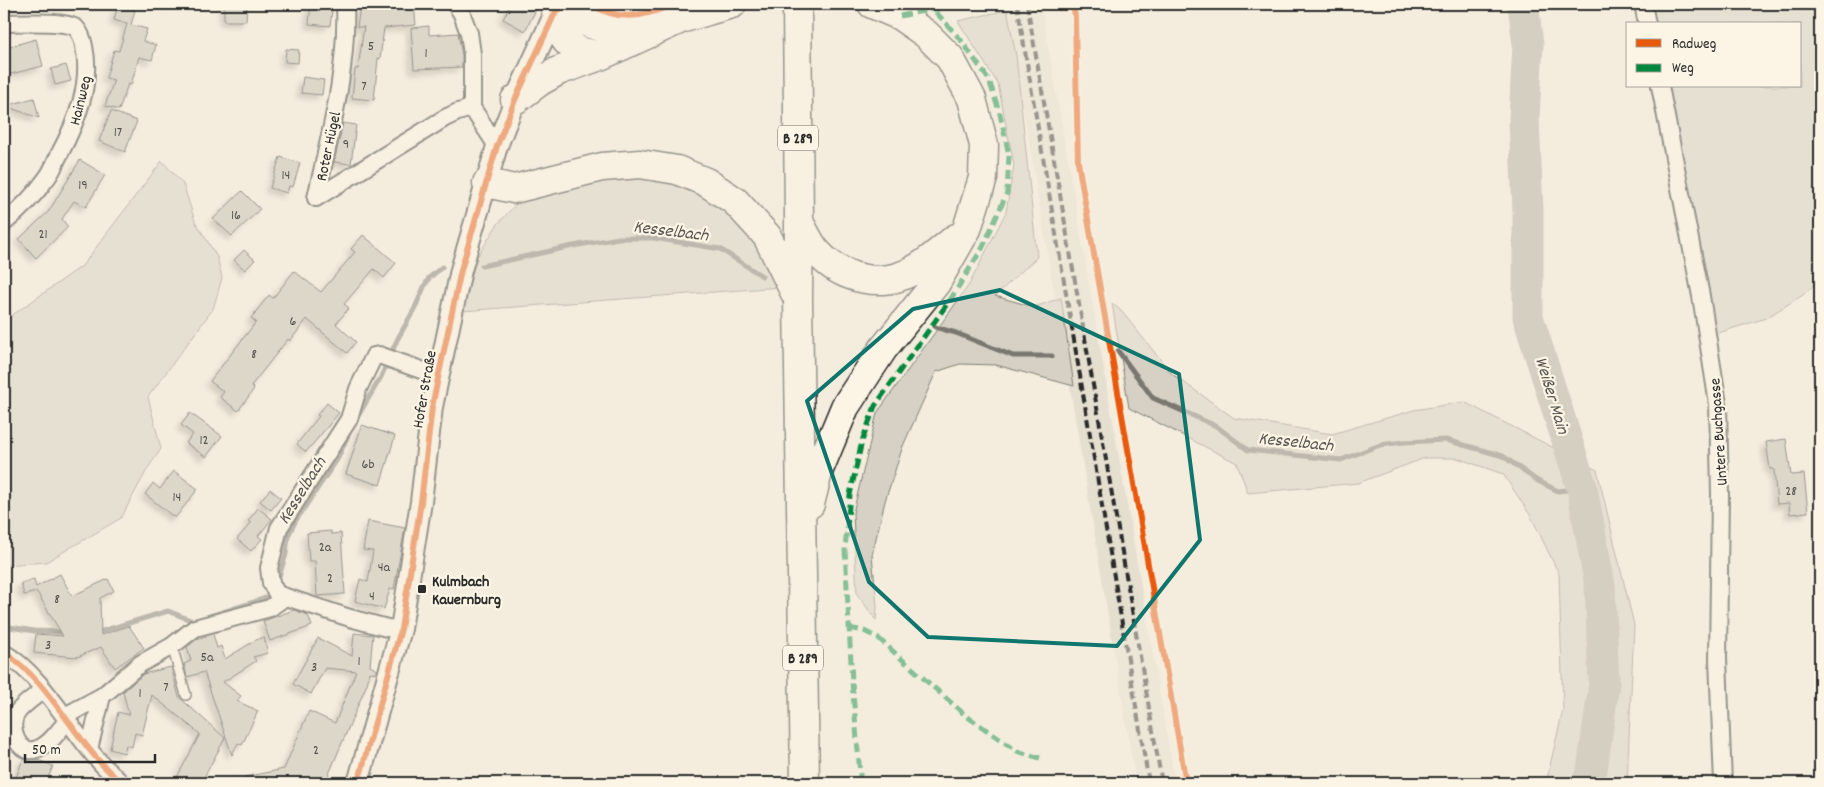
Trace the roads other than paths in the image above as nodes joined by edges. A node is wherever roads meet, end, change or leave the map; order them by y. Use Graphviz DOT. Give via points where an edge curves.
graph roads {
  1 [pos="345,4"];
  2 [pos="455,4"];
  3 [pos="732,4"];
  4 [pos="797,4"];
  5 [pos="872,4"];
  6 [pos="1643,4"];
  7 [pos="558,5"];
  8 [pos="681,20"];
  9 [pos="1647,22"];
  10 [pos="4,23"];
  11 [pos="600,56"];
  12 [pos="1660,88"];
  13 [pos="515,100"];
  14 [pos="472,108"];
  15 [pos="497,146"];
  16 [pos="487,183"];
  17 [pos="800,222"];
  18 [pos="4,223"];
  19 [pos="967,229"];
  20 [pos="798,298"];
  21 [pos="438,376"];
  22 [pos="802,532"];
  23 [pos="278,592"];
  24 [pos="401,630"];
  25 [pos="172,646"];
  26 [pos="4,653"];
  27 [pos="43,690"];
  28 [pos="186,695"];
  29 [pos="102,696"];
  30 [pos="66,718"];
  31 [pos="89,749"];
  32 [pos="121,783"];
  33 [pos="358,783"];
  34 [pos="804,783"];
  35 [pos="1723,783"];
  1 -- 14 [label="street, Roter Hügel" via="344,60 316,198 437,122"];
  2 -- 14 [label="street" via="469,33"];
  3 -- 8 [label="highway"];
  4 -- 17 [label="highway, B 289"];
  5 -- 19 [label="highway" via="900,16 926,34 950,58 972,99 984,145 983,178"];
  6 -- 9 [label="street"];
  7 -- 8 [label="highway" via="609,29 632,30"];
  7 -- 11 [label="highway" via="558,26 564,37 576,49"];
  7 -- 13 [label="street, Hofer Straße"];
  8 -- 11 [label="highway"];
  10 -- 18 [label="street, Hainweg" via="65,24 77,29 87,62 77,119 60,155 32,198"];
  11 -- 13 [label="highway" via="558,71"];
  12 -- 35 [label="street, Untere Buchgasse" via="1701,296 1718,404 1718,660"];
  13 -- 15 [label="street, Hofer Straße"];
  14 -- 15 [label="street"];
  15 -- 16 [label="street, Hofer Straße"];
  16 -- 20 [label="highway" via="514,189 602,167 640,164 677,170 706,182 735,201 768,236"];
  16 -- 21 [label="street, Hofer Straße" via="461,270"];
  17 -- 19 [label="highway" via="816,251 838,271 866,280 892,280 916,269"];
  17 -- 20 [label="highway, B 289"];
  19 -- 22 [label="highway" via="936,283 883,349 845,407 818,472"];
  20 -- 22 [label="highway, B 289"];
  21 -- 23 [label="street" via="374,356 348,419 279,528 269,568"];
  21 -- 24 [label="street, Hofer Straße"];
  22 -- 34 [label="highway, B 289"];
  23 -- 24 [label="street" via="368,623"];
  23 -- 25 [label="street" via="270,608 195,628"];
  24 -- 33 [label="street, Hofer Straße"];
  25 -- 28 [label="lane"];
  25 -- 29 [label="street" via="140,664"];
  26 -- 27 [label="street"];
  27 -- 30 [label="street"];
  27 -- 30 [label="street" via="17,713 13,728 20,745 27,750 36,750 47,743"];
  29 -- 30 [label="street"];
  29 -- 31 [label="street"];
  30 -- 31 [label="street"];
  31 -- 32 [label="street"];
}
